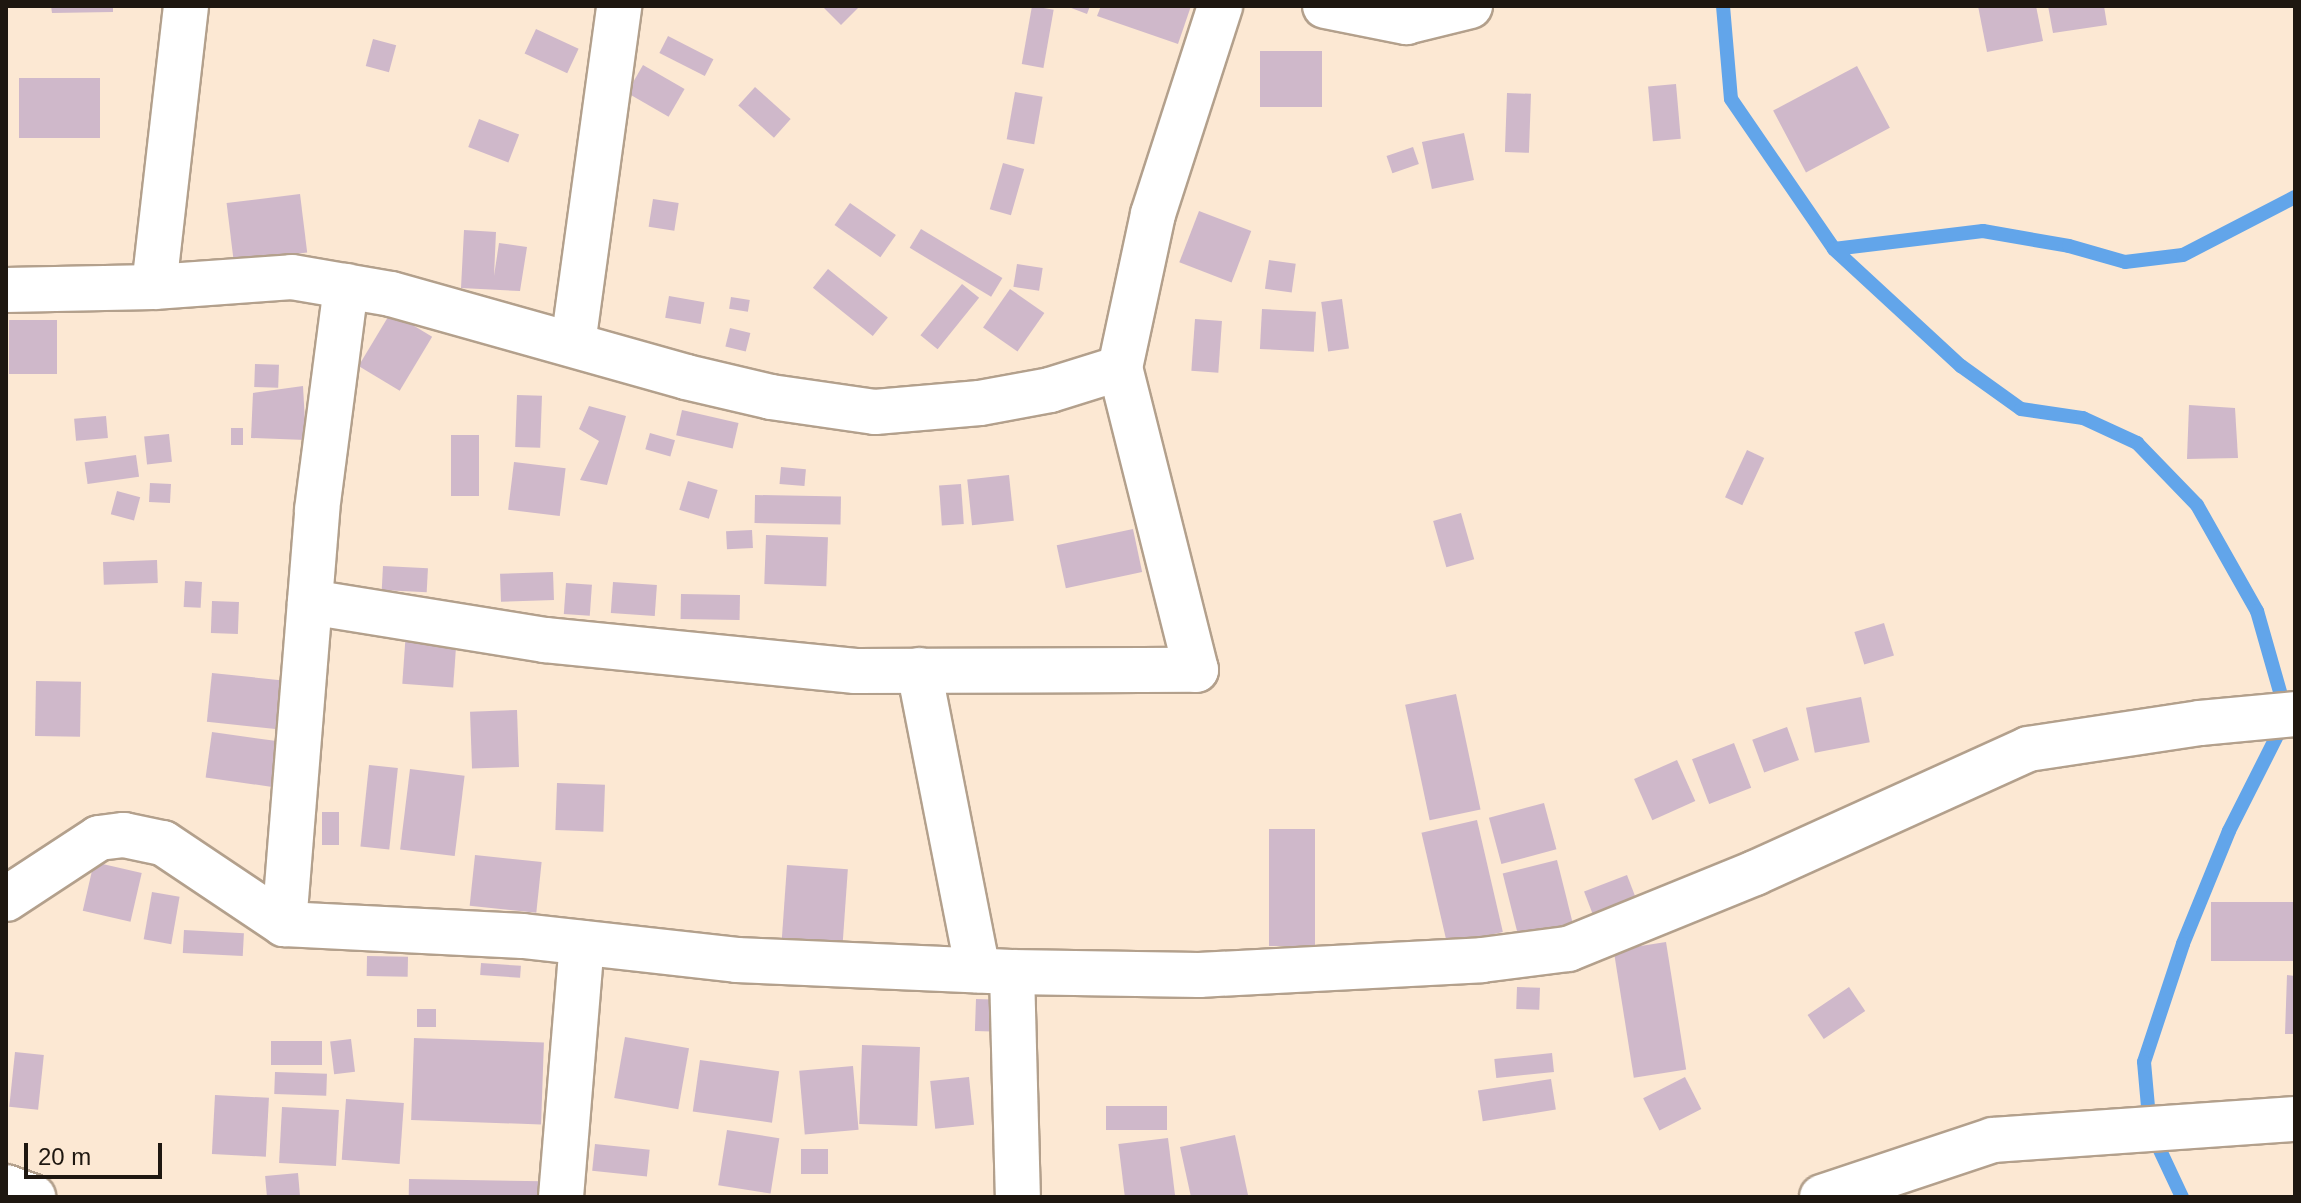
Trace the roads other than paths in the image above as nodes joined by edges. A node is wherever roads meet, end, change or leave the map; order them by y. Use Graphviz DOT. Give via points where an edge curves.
graph roads {
  1 [pos="186,6"];
  2 [pos="619,6"];
  3 [pos="1220,6"];
  4 [pos="1325,6"];
  5 [pos="1470,6"];
  6 [pos="346,286"];
  7 [pos="154,287"];
  8 [pos="6,290"];
  9 [pos="573,344"];
  10 [pos="1120,368"];
  11 [pos="310,602"];
  12 [pos="919,670"];
  13 [pos="2295,714"];
  14 [pos="6,899"];
  15 [pos="284,924"];
  16 [pos="582,943"];
  17 [pos="995,971"];
  18 [pos="2295,1119"];
  19 [pos="6,1187"];
  20 [pos="33,1197"];
  21 [pos="561,1197"];
  22 [pos="1018,1197"];
  23 [pos="1822,1197"];
  1 -- 7 [label="street"];
  2 -- 9 [label="street"];
  3 -- 10 [label="street" via="1153,214"];
  4 -- 5 [label="street" via="1406,22"];
  6 -- 7 [label="street" via="292,277"];
  6 -- 9 [label="street"];
  6 -- 11 [label="street"];
  7 -- 8 [label="street"];
  9 -- 10 [label="street" via="771,397 875,412 980,403 1050,390"];
  10 -- 12 [label="street" via="1196,670"];
  11 -- 12 [label="street" via="545,640 855,671"];
  11 -- 15 [label="street"];
  12 -- 17 [label="street"];
  13 -- 17 [label="street" via="2028,749 1755,873 1568,949 1451,963 1199,975"];
  14 -- 15 [label="street" via="99,838 124,835 163,843"];
  15 -- 16 [label="street"];
  16 -- 17 [label="street" via="737,960"];
  16 -- 21 [label="street"];
  17 -- 22 [label="street"];
  18 -- 23 [label="street" via="1993,1140"];
  19 -- 20 [label="street"];
}
